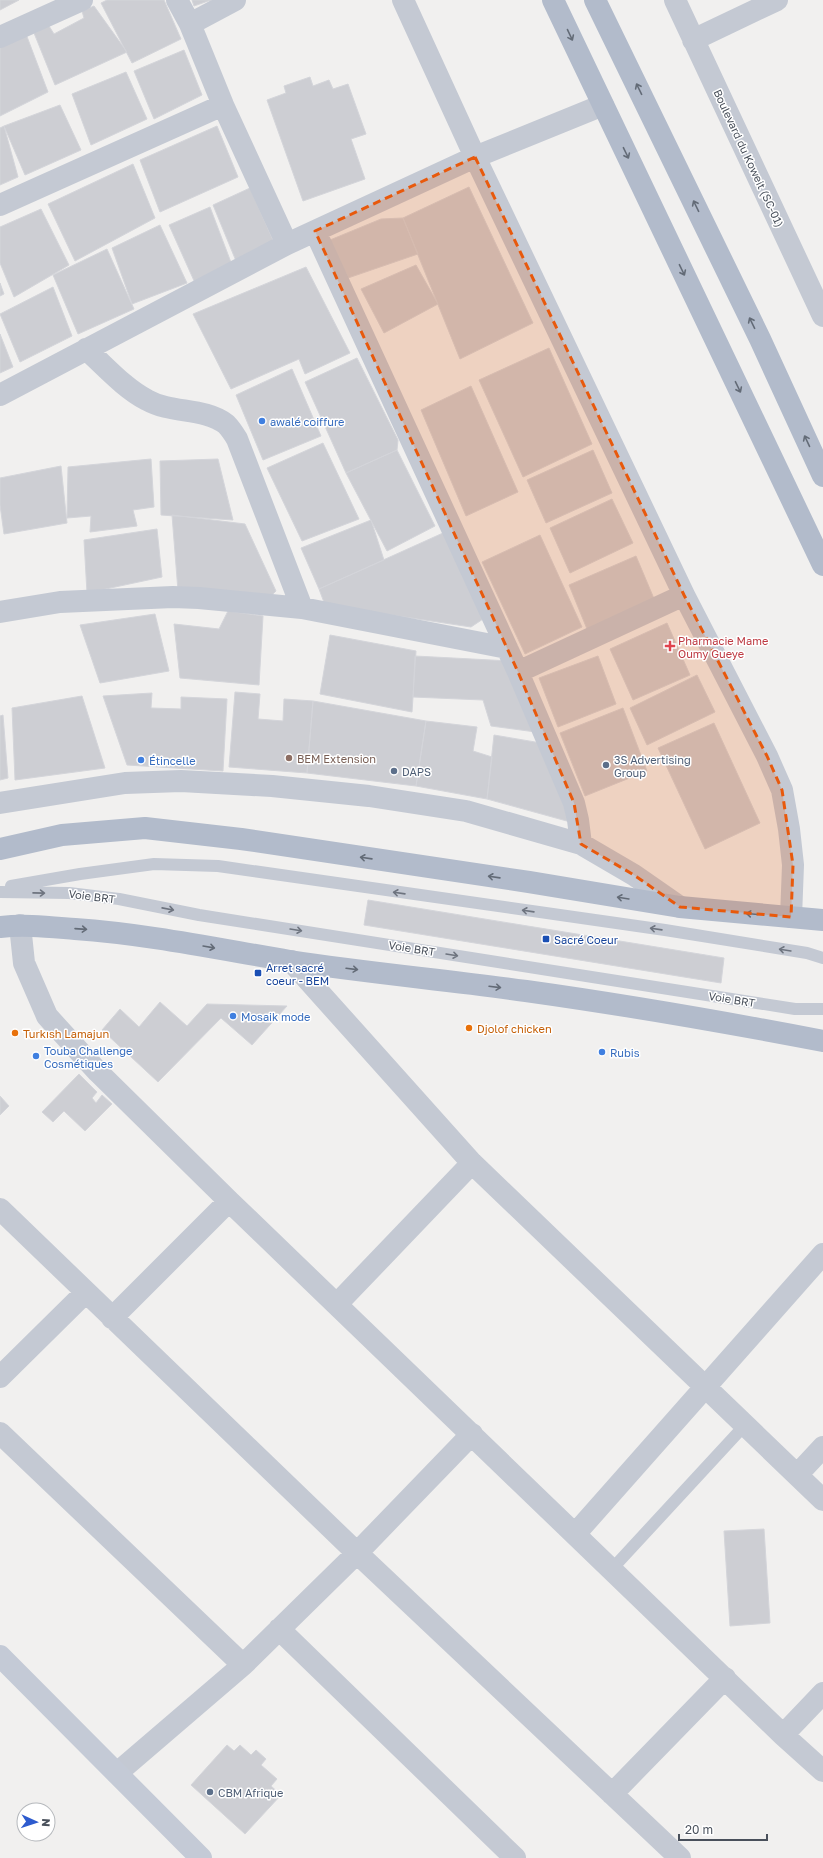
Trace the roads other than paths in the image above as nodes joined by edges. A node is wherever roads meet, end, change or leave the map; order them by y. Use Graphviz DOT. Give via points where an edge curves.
graph roads {
  1 [pos="82,0"];
  2 [pos="177,0"];
  3 [pos="235,0"];
  4 [pos="403,0"];
  5 [pos="553,0"];
  6 [pos="595,0"];
  7 [pos="675,0"];
  8 [pos="777,0"];
  9 [pos="190,24"];
  10 [pos="0,37"];
  11 [pos="693,40"];
  12 [pos="223,105"];
  13 [pos="603,105"];
  14 [pos="474,157"];
  15 [pos="0,204"];
  16 [pos="314,231"];
  17 [pos="287,244"];
  18 [pos="823,316"];
  19 [pos="86,349"];
  20 [pos="0,395"];
  21 [pos="823,476"];
  22 [pos="823,565"];
  23 [pos="684,596"];
  24 [pos="302,608"];
  25 [pos="0,612"];
  26 [pos="506,648"];
  27 [pos="518,672"];
  28 [pos="0,803"];
  29 [pos="581,844"];
  30 [pos="0,849"];
  31 [pos="0,888"];
  32 [pos="0,892"];
  33 [pos="680,907"];
  34 [pos="791,917"];
  35 [pos="823,920"];
  36 [pos="10,926"];
  37 [pos="823,958"];
  38 [pos="291,961"];
  39 [pos="823,1009"];
  40 [pos="823,1042"];
  41 [pos="472,1163"];
  42 [pos="229,1201"];
  43 [pos="0,1210"];
  44 [pos="823,1254"];
  45 [pos="86,1292"];
  46 [pos="337,1304"];
  47 [pos="112,1318"];
  48 [pos="0,1377"];
  49 [pos="706,1387"];
  50 [pos="745,1425"];
  51 [pos="0,1433"];
  52 [pos="472,1434"];
  53 [pos="823,1447"];
  54 [pos="797,1475"];
  55 [pos="823,1500"];
  56 [pos="576,1533"];
  57 [pos="357,1553"];
  58 [pos="612,1569"];
  59 [pos="279,1628"];
  60 [pos="0,1656"];
  61 [pos="243,1665"];
  62 [pos="725,1678"];
  63 [pos="823,1693"];
  64 [pos="783,1735"];
  65 [pos="823,1771"];
  66 [pos="117,1773"];
  67 [pos="612,1794"];
  68 [pos="201,1858"];
  69 [pos="516,1858"];
  70 [pos="680,1858"];
  1 -- 10 [label="street"];
  2 -- 9 [label="street"];
  3 -- 9 [label="street"];
  4 -- 14 [label="street"];
  5 -- 13 [label="main road, one-way"];
  21 -- 6 [label="main road, one-way" via="760,339"];
  7 -- 11 [label="street, Boulevard du Koweit (SC-01)"];
  8 -- 11 [label="street"];
  9 -- 12 [label="street"];
  11 -- 18 [label="street, Boulevard du Koweit (SC-01)"];
  12 -- 15 [label="street"];
  12 -- 17 [label="street"];
  13 -- 14 [label="street"];
  13 -- 22 [label="main road, one-way"];
  14 -- 16 [label="street"];
  14 -- 23 [label="street"];
  16 -- 17 [label="street"];
  16 -- 26 [label="street"];
  17 -- 19 [label="street"];
  19 -- 20 [label="street"];
  19 -- 24 [label="street" via="123,383 148,401 171,409 210,415 227,425 237,438"];
  23 -- 27 [label="street"];
  23 -- 34 [label="street" via="782,790 793,865"];
  24 -- 25 [label="street" via="173,596 60,602"];
  24 -- 26 [label="street"];
  26 -- 27 [label="street"];
  27 -- 29 [label="street" via="574,804"];
  28 -- 29 [label="street" via="125,783 182,781 272,786 369,796 466,811"];
  29 -- 33 [label="street" via="634,875"];
  33 -- 30 [label="main road, one-way" via="241,839 145,828 62,835"];
  37 -- 31 [label="lane, Voie BRT, one-way" via="665,930 218,866 154,864"];
  32 -- 39 [label="lane, Voie BRT, one-way" via="69,893 788,1008"];
  34 -- 33 [label="main road, one-way"];
  34 -- 35 [label="main road"];
  36 -- 38 [label="main road, one-way" via="102,931"];
  36 -- 42 [label="street" via="47,1016 98,1072"];
  38 -- 40 [label="main road, one-way" via="580,999 713,1020"];
  38 -- 41 [label="street"];
  41 -- 46 [label="street"];
  41 -- 49 [label="street"];
  42 -- 46 [label="street"];
  42 -- 47 [label="street"];
  43 -- 45 [label="street"];
  44 -- 49 [label="street"];
  45 -- 47 [label="street"];
  45 -- 48 [label="street"];
  46 -- 52 [label="street"];
  47 -- 57 [label="street"];
  49 -- 50 [label="street"];
  49 -- 56 [label="street"];
  50 -- 54 [label="street"];
  50 -- 58 [label="lane"];
  51 -- 61 [label="street"];
  52 -- 56 [label="street"];
  52 -- 57 [label="street"];
  53 -- 54 [label="street"];
  54 -- 55 [label="street"];
  56 -- 58 [label="street"];
  57 -- 59 [label="street"];
  57 -- 67 [label="street"];
  58 -- 62 [label="street"];
  59 -- 61 [label="street"];
  59 -- 69 [label="street"];
  60 -- 66 [label="street"];
  61 -- 66 [label="street"];
  62 -- 64 [label="street"];
  62 -- 67 [label="street"];
  63 -- 64 [label="street"];
  64 -- 65 [label="street"];
  66 -- 68 [label="street"];
  67 -- 70 [label="street"];
}
